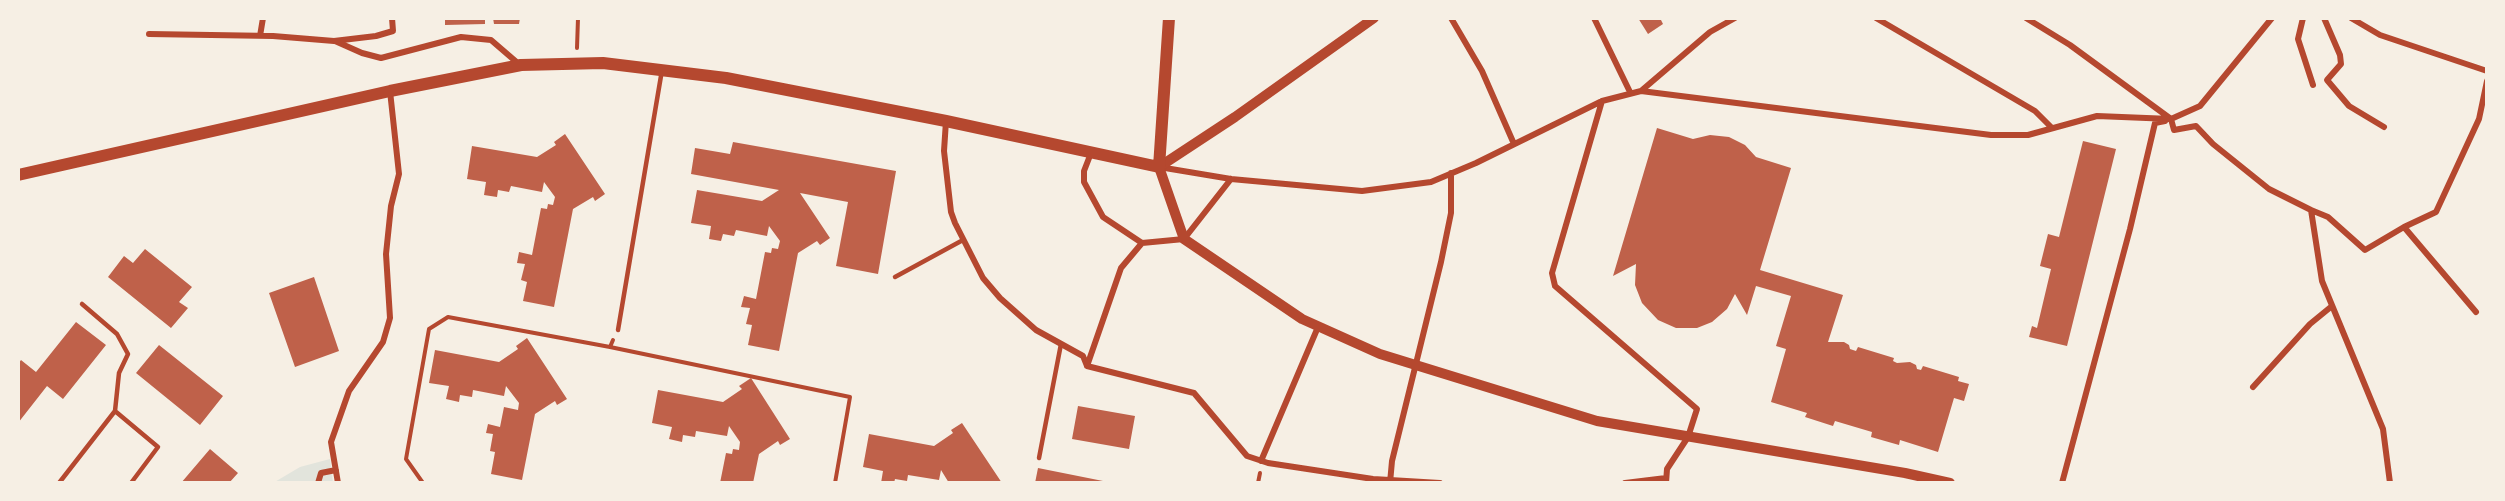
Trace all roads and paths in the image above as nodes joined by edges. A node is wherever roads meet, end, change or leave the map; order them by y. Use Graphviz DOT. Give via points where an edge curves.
graph roads {
  1 [pos="263,18"];
  2 [pos="392,18"];
  3 [pos="578,18"];
  4 [pos="1169,18"];
  5 [pos="1374,18"];
  6 [pos="1451,18"];
  7 [pos="1594,18"];
  8 [pos="1735,18"];
  9 [pos="1876,18"];
  10 [pos="2026,18"];
  11 [pos="2272,18"];
  12 [pos="2303,18"];
  13 [pos="2324,18"];
  14 [pos="2351,18"];
  15 [pos="149,34"];
  16 [pos="260,36"];
  17 [pos="334,41"];
  18 [pos="577,63"];
  19 [pos="521,65"];
  20 [pos="662,70"];
  21 [pos="2487,71"];
  22 [pos="2487,81"];
  23 [pos="2313,85"];
  24 [pos="390,91"];
  25 [pos="1641,91"];
  26 [pos="1630,92"];
  27 [pos="1602,101"];
  28 [pos="2171,119"];
  29 [pos="946,121"];
  30 [pos="2384,127"];
  31 [pos="2052,128"];
  32 [pos="1514,144"];
  33 [pos="1091,152"];
  34 [pos="1159,167"];
  35 [pos="1451,173"];
  36 [pos="18,175"];
  37 [pos="1231,179"];
  38 [pos="2311,210"];
  39 [pos="2404,227"];
  40 [pos="1184,239"];
  41 [pos="963,240"];
  42 [pos="1142,243"];
  43 [pos="895,277"];
  44 [pos="82,304"];
  45 [pos="2332,306"];
  46 [pos="2476,312"];
  47 [pos="1318,327"];
  48 [pos="618,330"];
  49 [pos="1061,344"];
  50 [pos="610,347"];
  51 [pos="1414,365"];
  52 [pos="1087,366"];
  53 [pos="2253,387"];
  54 [pos="115,411"];
  55 [pos="1688,437"];
  56 [pos="1039,458"];
  57 [pos="1261,460"];
  58 [pos="336,470"];
  59 [pos="1390,481"];
  60 [pos="1666,481"];
  61 [pos="59,483"];
  62 [pos="131,483"];
  63 [pos="318,483"];
  64 [pos="338,483"];
  65 [pos="423,483"];
  66 [pos="835,483"];
  67 [pos="1440,483"];
  68 [pos="1625,483"];
  69 [pos="1950,483"];
  70 [pos="2062,483"];
  71 [pos="2390,483"];
  1 -- 16 [label="street"];
  2 -- 17 [label="street" via="393,31"];
  3 -- 18 [label="path"];
  4 -- 34 [label="main road"];
  5 -- 34 [label="street"];
  6 -- 32 [label="street" via="1482,71"];
  7 -- 26 [label="street"];
  8 -- 25 [label="street" via="1710,32"];
  9 -- 31 [label="street" via="2035,111"];
  10 -- 28 [label="street"];
  11 -- 28 [label="street" via="2200,106"];
  12 -- 23 [label="street" via="2298,39"];
  13 -- 30 [label="street" via="2341,64 2327,80 2349,106"];
  14 -- 21 [label="street" via="2380,35"];
  15 -- 16 [label="street"];
  16 -- 17 [label="street"];
  17 -- 19 [label="street" via="381,57 461,37 491,40"];
  18 -- 19 [label="main road"];
  18 -- 20 [label="main road"];
  19 -- 24 [label="main road"];
  20 -- 29 [label="main road" via="726,78"];
  20 -- 48 [label="lane"];
  22 -- 39 [label="street" via="2479,119 2436,212"];
  24 -- 36 [label="main road"];
  24 -- 58 [label="street" via="399,174 386,254 390,318 383,342 349,392 331,442"];
  25 -- 26 [label="street"];
  25 -- 31 [label="street" via="1991,135 2028,135"];
  26 -- 27 [label="street"];
  27 -- 32 [label="street"];
  27 -- 55 [label="street" via="1552,273 1556,286 1697,409"];
  28 -- 31 [label="street" via="2097,116"];
  28 -- 38 [label="street" via="2174,129 2196,126 2269,189"];
  28 -- 70 [label="street" via="2155,123"];
  29 -- 33 [label="main road"];
  29 -- 41 [label="street" via="944,151 951,212"];
  32 -- 35 [label="street"];
  33 -- 34 [label="main road"];
  33 -- 42 [label="street" via="1084,182 1103,217"];
  34 -- 37 [label="street"];
  34 -- 40 [label="street"];
  35 -- 37 [label="street" via="1431,182 1362,191"];
  35 -- 51 [label="street" via="1449,223"];
  37 -- 40 [label="street"];
  38 -- 39 [label="street" via="2328,217 2365,250"];
  38 -- 45 [label="street" via="2322,281"];
  39 -- 46 [label="street"];
  40 -- 42 [label="street"];
  40 -- 47 [label="street"];
  41 -- 43 [label="lane"];
  41 -- 49 [label="street" via="983,279 1000,298 1036,330"];
  42 -- 52 [label="street" via="1121,268"];
  44 -- 54 [label="lane" via="117,334 128,354 119,373"];
  45 -- 53 [label="street" via="2310,324"];
  45 -- 71 [label="street" via="2383,429"];
  47 -- 51 [label="street"];
  47 -- 57 [label="street"];
  48 -- 50 [label="path"];
  49 -- 52 [label="street" via="1083,356"];
  49 -- 56 [label="lane"];
  50 -- 65 [label="path" via="448,317 429,329 406,459"];
  50 -- 66 [label="path" via="850,396"];
  51 -- 55 [label="street" via="1597,422"];
  51 -- 59 [label="street"];
  52 -- 57 [label="street" via="1194,393 1247,456"];
  54 -- 61 [label="lane"];
  54 -- 62 [label="lane" via="158,447"];
  55 -- 60 [label="street" via="1666,469"];
  55 -- 69 [label="street"];
  57 -- 59 [label="street"];
  58 -- 63 [label="street" via="321,473"];
  58 -- 64 [label="street"];
  59 -- 67 [label="street"];
  60 -- 68 [label="street"];
}
